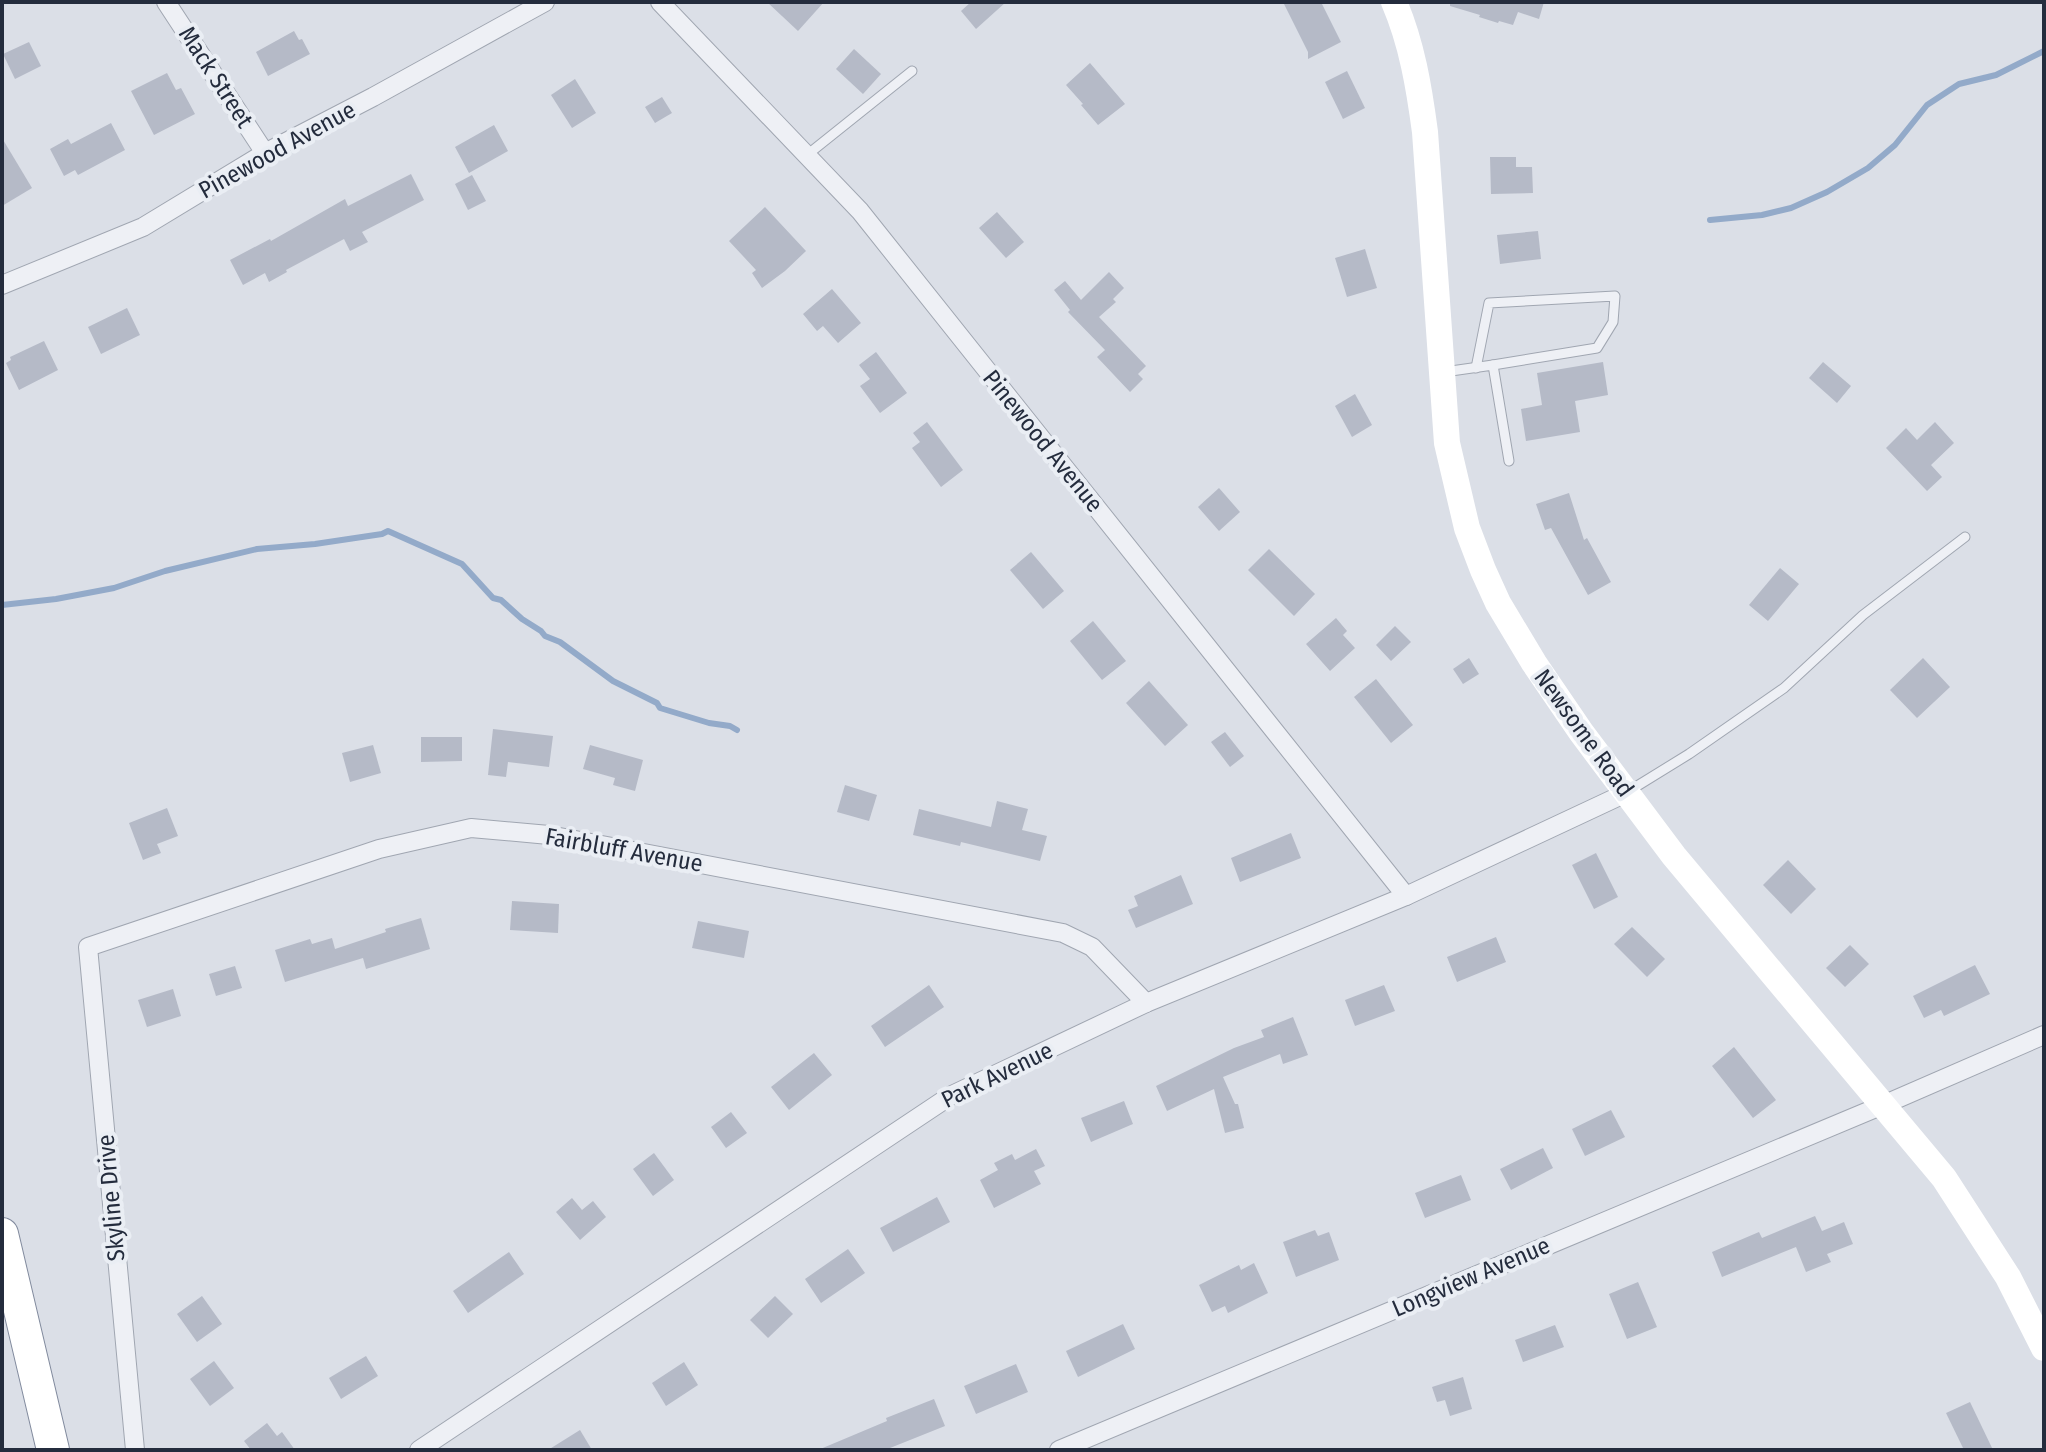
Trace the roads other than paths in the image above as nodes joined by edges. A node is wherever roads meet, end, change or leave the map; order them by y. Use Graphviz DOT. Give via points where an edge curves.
graph roads {
  1 [pos="166,2"];
  2 [pos="545,2"];
  3 [pos="660,2"];
  4 [pos="1394,2"];
  5 [pos="912,71"];
  6 [pos="265,153"];
  7 [pos="807,155"];
  8 [pos="2,285"];
  9 [pos="1493,365"];
  10 [pos="1476,368"];
  11 [pos="1441,373"];
  12 [pos="1509,461"];
  13 [pos="1965,537"];
  14 [pos="1626,793"];
  15 [pos="1406,896"];
  16 [pos="88,947"];
  17 [pos="1146,1003"];
  18 [pos="2044,1035"];
  19 [pos="1883,1105"];
  20 [pos="2,1234"];
  21 [pos="2044,1348"];
  22 [pos="53,1450"];
  23 [pos="135,1450"];
  24 [pos="419,1450"];
  25 [pos="1059,1450"];
  1 -- 6 [label="street, Mack Street"];
  2 -- 6 [label="street, Pinewood Avenue"];
  3 -- 7 [label="street, Pinewood Avenue"];
  4 -- 11 [label="street, Newsome Road" via="1415,71 1425,132"];
  5 -- 7 [label="lane"];
  6 -- 8 [label="street, Pinewood Avenue" via="143,227"];
  7 -- 15 [label="street, Pinewood Avenue" via="860,211"];
  9 -- 10 [label="lane"];
  9 -- 10 [label="lane" via="1597,348 1613,322 1615,296 1489,303"];
  9 -- 12 [label="lane"];
  10 -- 11 [label="lane"];
  11 -- 14 [label="street, Newsome Road" via="1456,486 1483,570 1534,663"];
  13 -- 14 [label="lane" via="1863,615 1784,688"];
  14 -- 15 [label="street, Park Avenue"];
  14 -- 19 [label="street, Newsome Road"];
  15 -- 17 [label="street, Park Avenue"];
  16 -- 17 [label="street, Fairbluff Avenue" via="379,849 471,828 549,835 1063,933 1092,947"];
  16 -- 23 [label="street, Skyline Drive"];
  17 -- 24 [label="street, Park Avenue" via="950,1096"];
  18 -- 19 [label="street, Longview Avenue"];
  19 -- 21 [label="street, Newsome Road" via="1944,1178 2008,1277"];
  19 -- 25 [label="street, Longview Avenue"];
  20 -- 22 [label="highway"];
}
